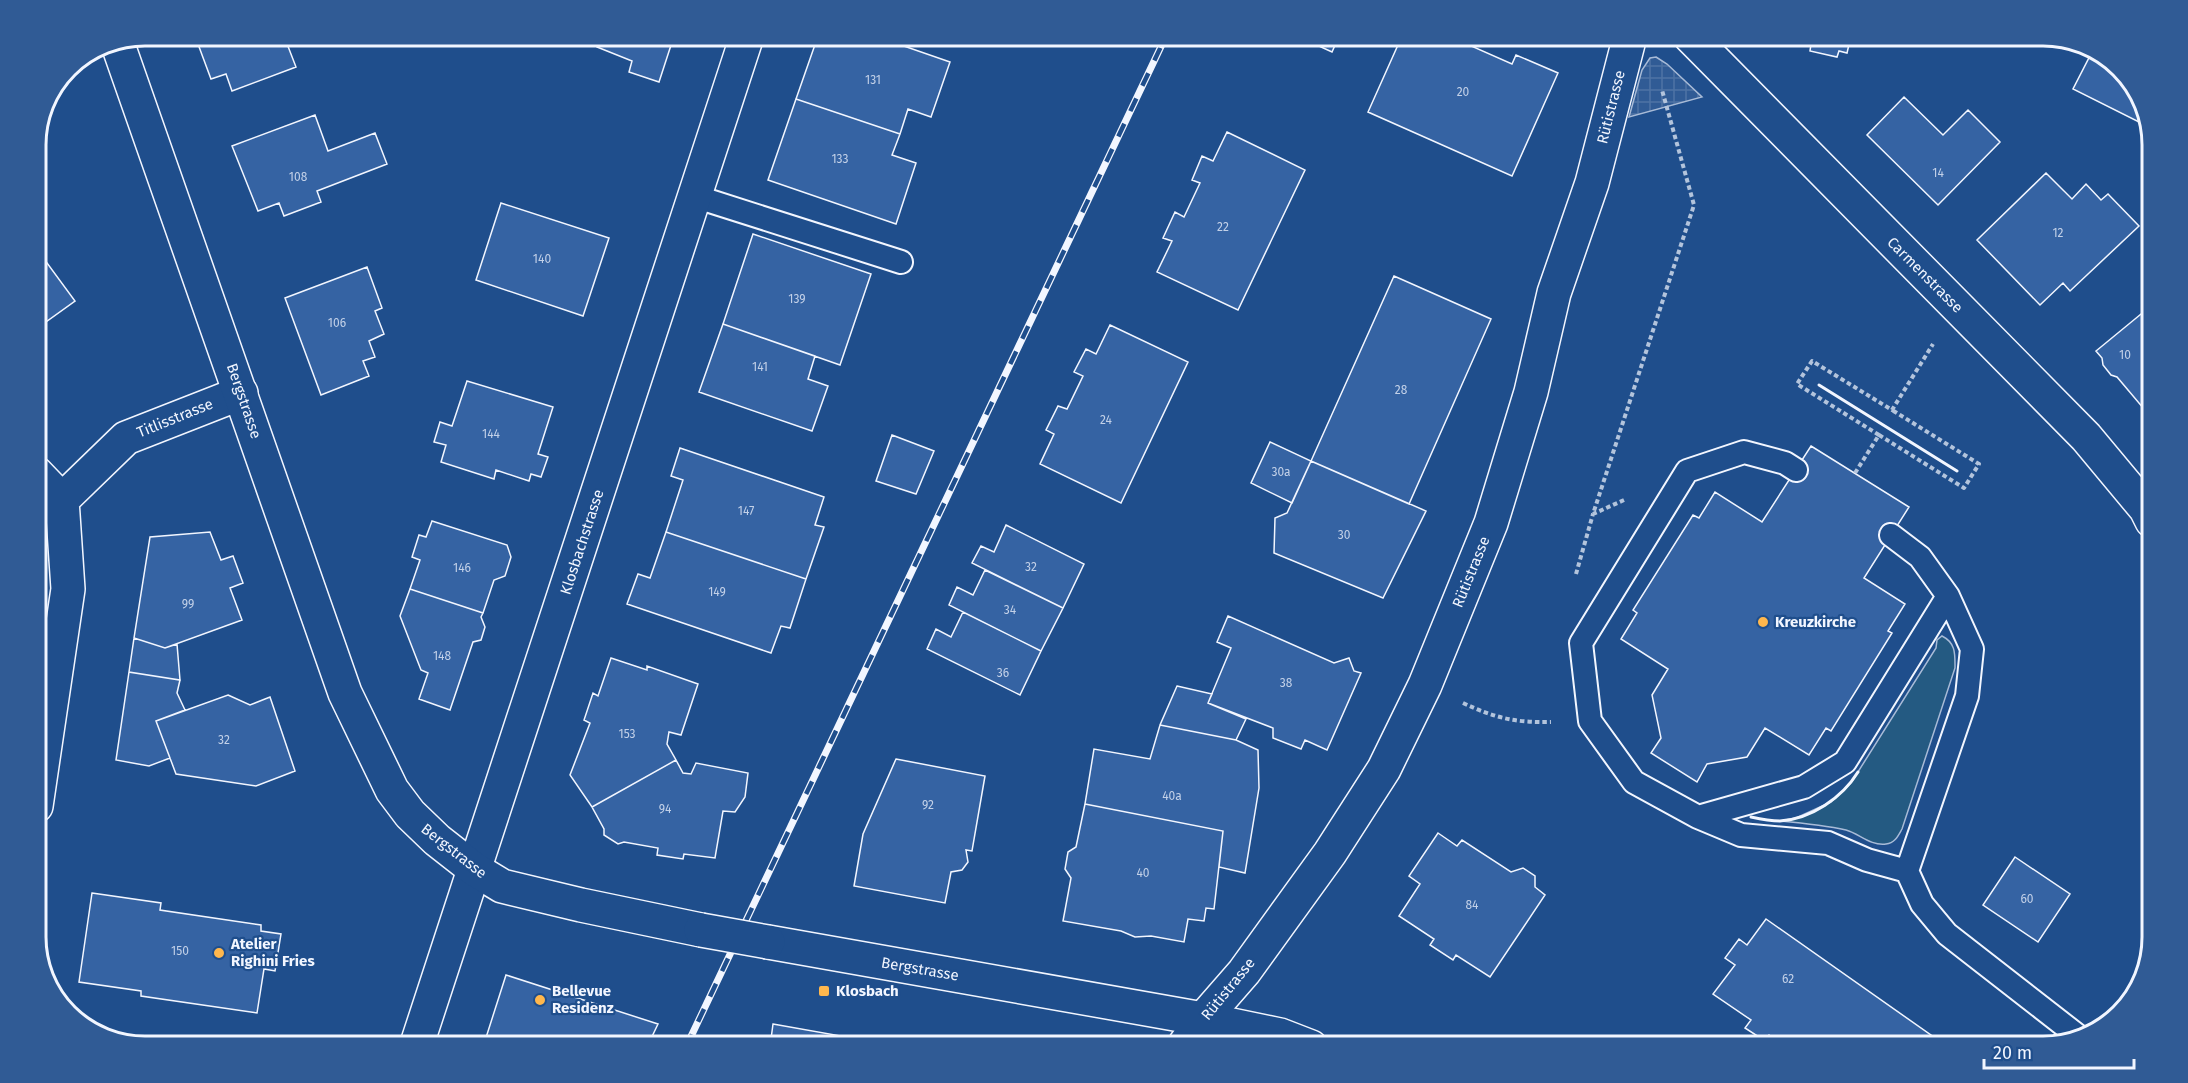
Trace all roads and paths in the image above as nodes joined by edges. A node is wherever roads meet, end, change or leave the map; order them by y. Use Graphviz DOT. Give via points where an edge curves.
graph roads {
  1 [pos="744,46"];
  2 [pos="1627,46"];
  3 [pos="1700,46"];
  4 [pos="120,50"];
  5 [pos="1667,107"];
  6 [pos="694,196"];
  7 [pos="901,262"];
  8 [pos="1938,335"];
  9 [pos="241,393"];
  10 [pos="1892,410"];
  11 [pos="1879,435"];
  12 [pos="1796,470"];
  13 [pos="1855,473"];
  14 [pos="47,484"];
  15 [pos="1630,497"];
  16 [pos="62,500"];
  17 [pos="2141,504"];
  18 [pos="1892,535"];
  19 [pos="1948,596"];
  20 [pos="1460,701"];
  21 [pos="1521,722"];
  22 [pos="47,731"];
  23 [pos="1698,817"];
  24 [pos="474,869"];
  25 [pos="1907,871"];
  26 [pos="1203,1019"];
  27 [pos="2072,1032"];
  28 [pos="420,1036"];
  29 [pos="1191,1036"];
  30 [pos="1283,1036"];
  1 -- 6 [label="street, Klosbachstrasse"];
  2 -- 26 [label="street, Rütistrasse" via="1592,183 1554,293 1531,392 1491,523 1425,685 1384,769 1330,853 1244,972"];
  3 -- 17 [label="street, Carmenstrasse" via="2086,437"];
  4 -- 9 [label="street, Bergstrasse"];
  5 -- 15 [label="path" via="1694,205 1593,514"];
  6 -- 7 [label="lane"];
  6 -- 24 [label="street, Klosbachstrasse"];
  8 -- 10 [label="path"];
  9 -- 16 [label="street, Titlisstrasse" via="126,438"];
  9 -- 24 [label="street, Bergstrasse" via="345,693 392,790 410,814"];
  10 -- 11 [label="path" via="1812,361 1797,384"];
  10 -- 11 [label="path" via="1979,464 1964,488"];
  11 -- 13 [label="path"];
  12 -- 23 [label="lane" via="1785,463 1744,452 1687,471 1581,643 1590,722 1634,782"];
  14 -- 16 [label="street"];
  16 -- 22 [label="street" via="68,589"];
  18 -- 19 [label="lane" via="1920,556"];
  19 -- 23 [label="lane" via="1845,762 1804,787"];
  19 -- 25 [label="lane" via="1972,649 1967,696"];
  20 -- 21 [label="path" via="1482,712"];
  23 -- 25 [label="lane" via="1742,835 1828,843"];
  24 -- 26 [label="street, Bergstrasse, bridge" via="502,886 701,930"];
  24 -- 28 [label="street, Klosbachstrasse"];
  25 -- 27 [label="lane" via="1922,904 1947,934"];
  26 -- 29 [label="street, Rütistrasse"];
  26 -- 30 [label="street, Bergstrasse"];
}
